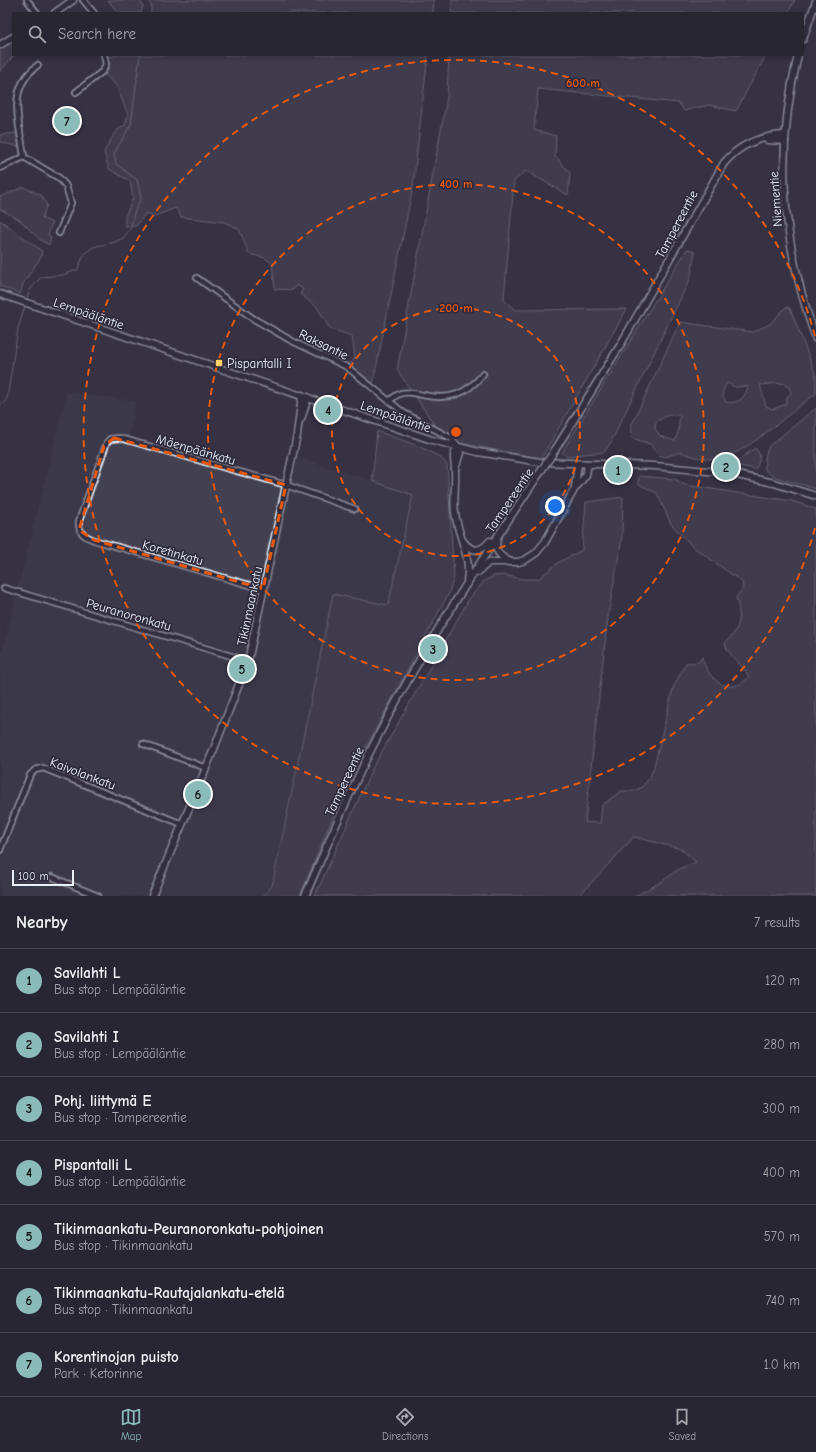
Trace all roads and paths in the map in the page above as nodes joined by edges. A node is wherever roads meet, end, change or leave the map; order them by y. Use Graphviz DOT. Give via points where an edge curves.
graph roads {
  1 [pos="27,0"];
  2 [pos="73,0"];
  3 [pos="83,0"];
  4 [pos="816,1"];
  5 [pos="35,12"];
  6 [pos="55,12"];
  7 [pos="93,12"];
  8 [pos="804,36"];
  9 [pos="12,38"];
  10 [pos="0,45"];
  11 [pos="104,56"];
  12 [pos="798,56"];
  13 [pos="38,65"];
  14 [pos="76,92"];
  15 [pos="785,138"];
  16 [pos="24,157"];
  17 [pos="0,168"];
  18 [pos="59,233"];
  19 [pos="197,278"];
  20 [pos="0,294"];
  21 [pos="816,340"];
  22 [pos="483,374"];
  23 [pos="305,396"];
  24 [pos="389,401"];
  25 [pos="458,447"];
  26 [pos="578,464"];
  27 [pos="588,464"];
  28 [pos="286,486"];
  29 [pos="574,490"];
  30 [pos="816,496"];
  31 [pos="355,509"];
  32 [pos="510,517"];
  33 [pos="79,530"];
  34 [pos="459,532"];
  35 [pos="498,535"];
  36 [pos="512,562"];
  37 [pos="467,584"];
  38 [pos="4,588"];
  39 [pos="263,590"];
  40 [pos="462,591"];
  41 [pos="248,661"];
  42 [pos="143,744"];
  43 [pos="206,768"];
  44 [pos="182,824"];
  45 [pos="0,850"];
  46 [pos="52,877"];
  47 [pos="98,896"];
  48 [pos="152,896"];
  49 [pos="305,896"];
  1 -- 5 [label="street"];
  2 -- 6 [label="main road"];
  3 -- 7 [label="street"];
  4 -- 8 [label="main road"];
  9 -- 10 [label="main road"];
  11 -- 14 [label="street" via="106,64 103,71"];
  12 -- 15 [label="main road, Niementie" via="789,96"];
  13 -- 16 [label="street" via="22,83 16,107"];
  15 -- 21 [label="main road, Niementie" via="784,174 791,250"];
  15 -- 32 [label="main road, Tampereentie, bridge" via="760,139 745,144 735,150 719,170 683,238 621,344"];
  16 -- 17 [label="street"];
  16 -- 18 [label="street" via="59,178 66,186 71,203"];
  19 -- 24 [label="street, Raksantie" via="254,319 292,341 347,367"];
  20 -- 23 [label="main road, Lempääläntie"];
  22 -- 24 [label="street" via="467,390 449,398 408,392 400,393"];
  23 -- 25 [label="main road, Lempääläntie"];
  23 -- 28 [label="main road, Tikinmaankatu"];
  24 -- 25 [label="street, Raksantie" via="415,420 451,438"];
  25 -- 26 [label="main road, Lempääläntie" via="508,458"];
  25 -- 34 [label="main road" via="453,457 456,469 454,501"];
  26 -- 27 [label="main road, Lempääläntie"];
  26 -- 29 [label="main road"];
  27 -- 29 [label="main road" via="586,475"];
  27 -- 30 [label="main road, Lempääläntie" via="703,469 762,480"];
  28 -- 31 [label="street, Mäenpäänkatu"];
  28 -- 33 [label="street, Mäenpäänkatu" via="120,438 110,439 104,446"];
  28 -- 39 [label="main road, Tikinmaankatu"];
  29 -- 36 [label="main road" via="545,542 536,553 525,560"];
  32 -- 34 [label="main road" via="498,529 488,545 480,550 471,549"];
  32 -- 35 [label="main road, Tampereentie"];
  33 -- 39 [label="street, Koretinkatu" via="94,540"];
  34 -- 37 [label="main road" via="469,567"];
  35 -- 36 [label="main road" via="498,552"];
  35 -- 37 [label="main road, Tampereentie"];
  36 -- 40 [label="main road" via="495,561 486,564"];
  37 -- 40 [label="main road, Tampereentie"];
  38 -- 41 [label="street, Peuranoronkatu"];
  39 -- 41 [label="main road, Tikinmaankatu"];
  40 -- 49 [label="main road, Tampereentie" via="374,742"];
  41 -- 43 [label="main road, Tikinmaankatu"];
  42 -- 43 [label="street"];
  43 -- 44 [label="main road, Tikinmaankatu"];
  44 -- 45 [label="street, Kaivolankatu" via="43,768 35,770 30,775"];
  44 -- 48 [label="main road, Tikinmaankatu"];
  46 -- 47 [label="street"];
}
